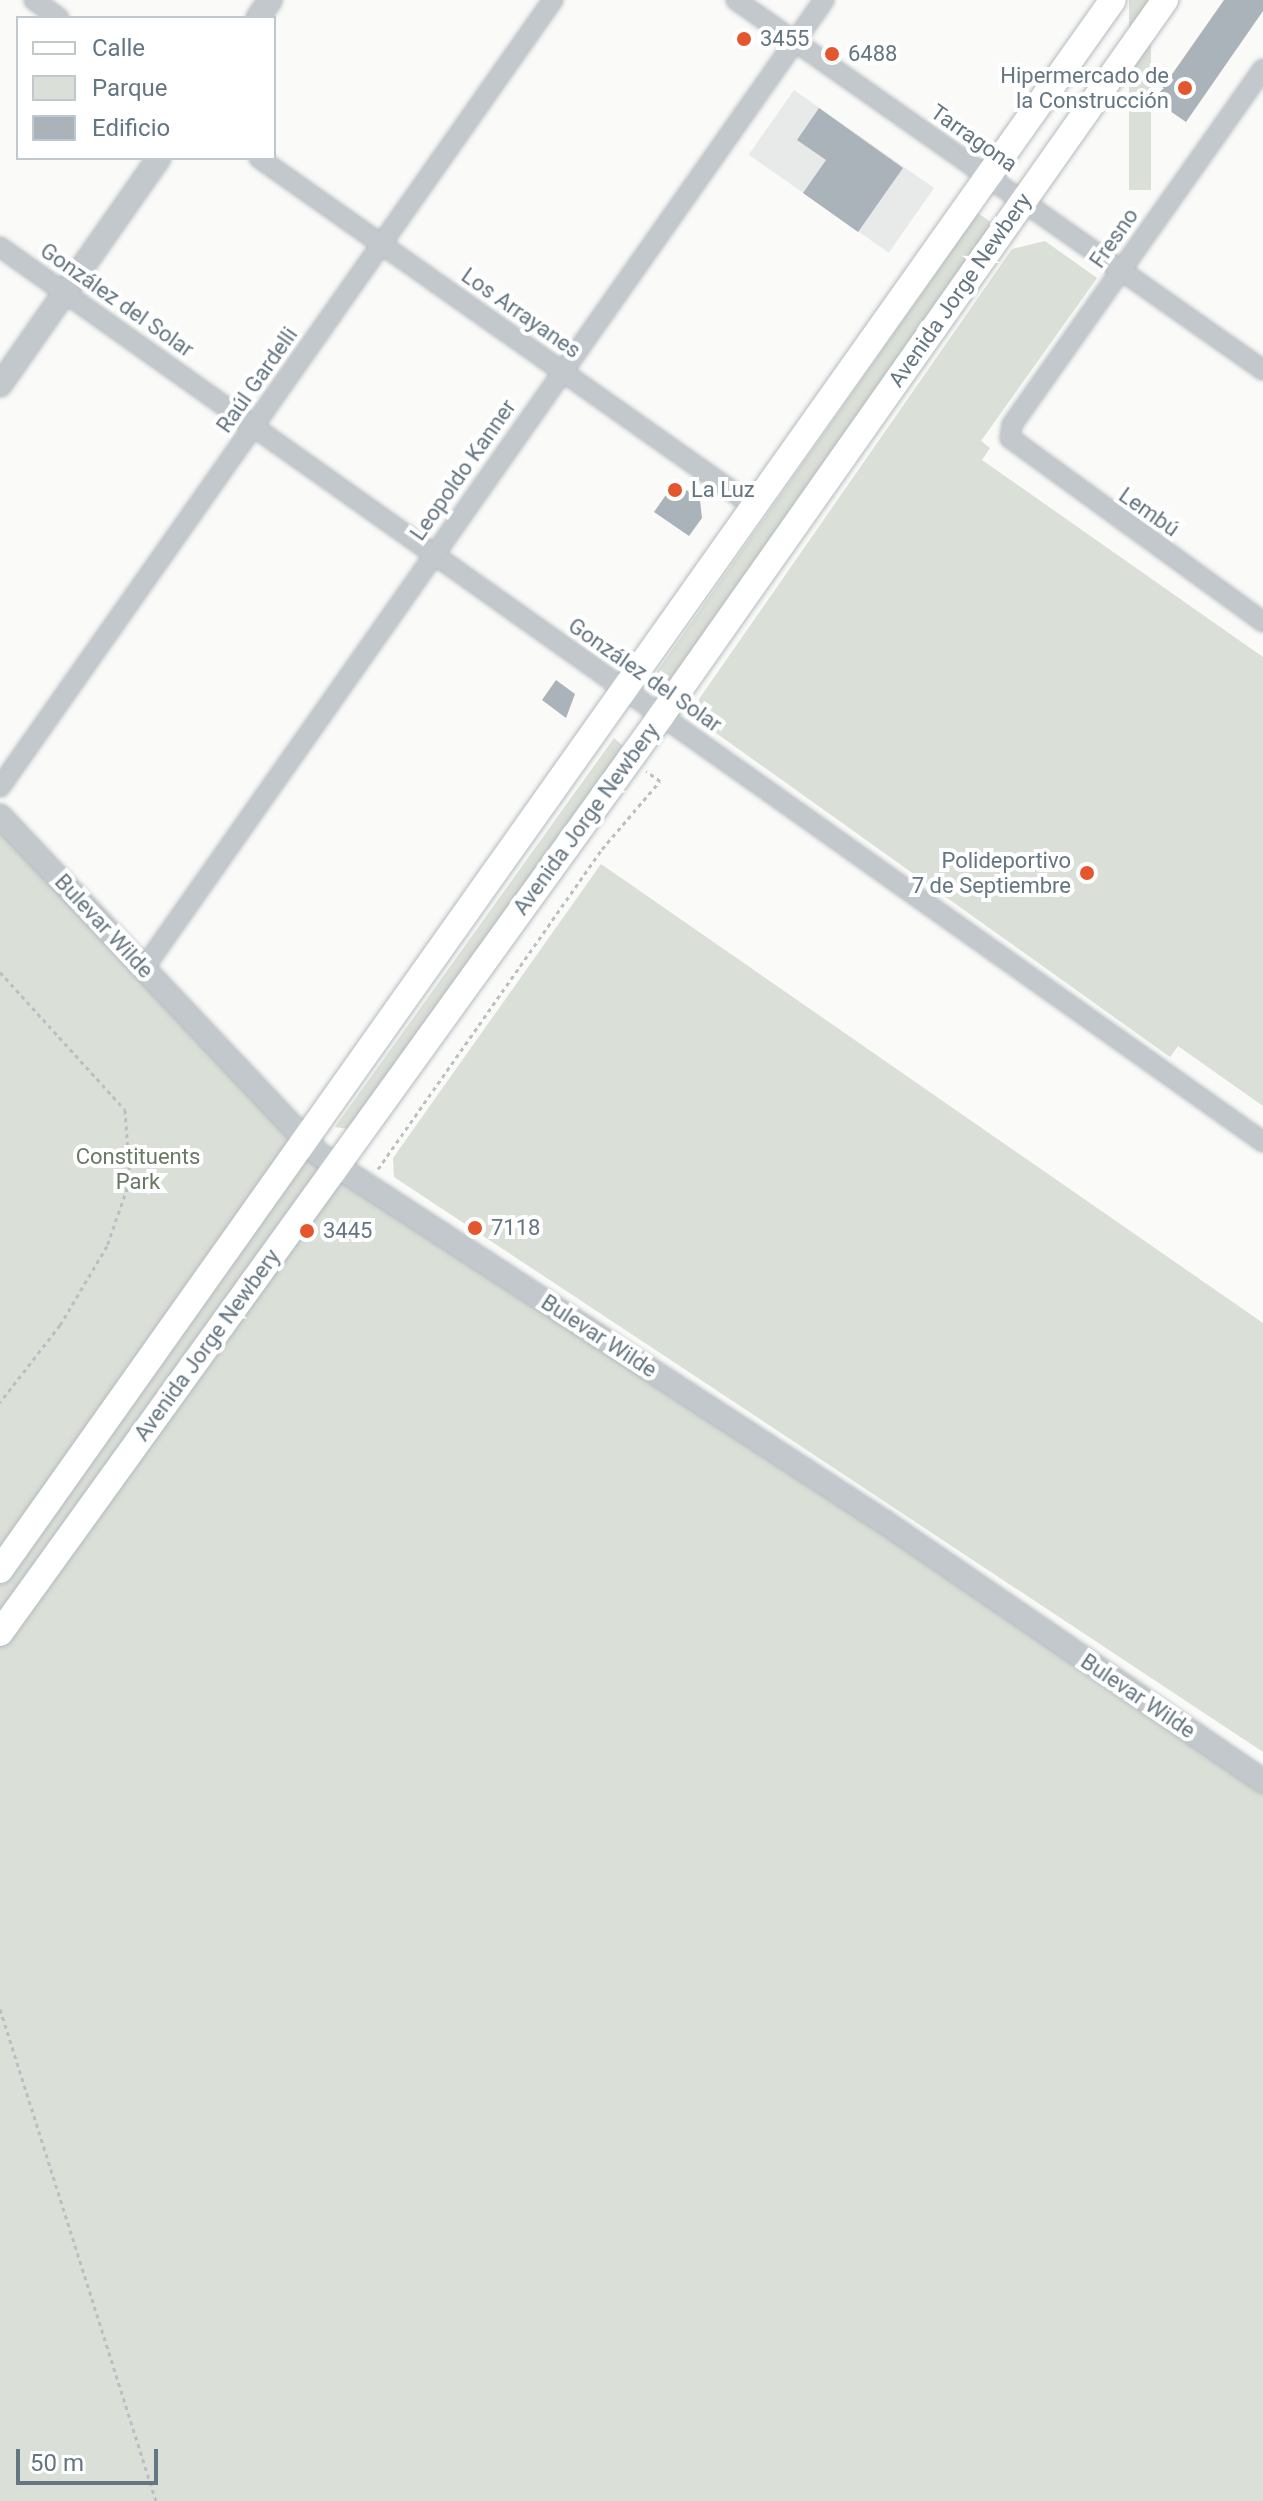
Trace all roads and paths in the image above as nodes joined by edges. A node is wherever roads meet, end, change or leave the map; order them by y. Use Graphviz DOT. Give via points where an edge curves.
graph roads {
  1 [pos="34,0"];
  2 [pos="553,0"];
  3 [pos="736,0"];
  4 [pos="824,0"];
  5 [pos="1113,0"];
  6 [pos="1165,0"];
  7 [pos="56,16"];
  8 [pos="795,42"];
  9 [pos="1263,69"];
  10 [pos="158,160"];
  11 [pos="262,160"];
  12 [pos="988,177"];
  13 [pos="1023,202"];
  14 [pos="381,244"];
  15 [pos="0,247"];
  16 [pos="1121,270"];
  17 [pos="65,293"];
  18 [pos="1263,370"];
  19 [pos="561,371"];
  20 [pos="0,385"];
  21 [pos="253,426"];
  22 [pos="1010,438"];
  23 [pos="756,508"];
  24 [pos="433,554"];
  25 [pos="1263,622"];
  26 [pos="626,692"];
  27 [pos="661,716"];
  28 [pos="660,781"];
  29 [pos="0,787"];
  30 [pos="0,816"];
  31 [pos="144,968"];
  32 [pos="0,972"];
  33 [pos="305,1141"];
  34 [pos="1263,1142"];
  35 [pos="337,1166"];
  36 [pos="375,1174"];
  37 [pos="0,1402"];
  38 [pos="0,1570"];
  39 [pos="0,1633"];
  40 [pos="1263,1781"];
  41 [pos="0,2009"];
  42 [pos="156,2501"];
  1 -- 7 [label="street"];
  2 -- 14 [label="street, Raúl Gardelli"];
  3 -- 8 [label="street, Tarragona"];
  4 -- 8 [label="street, Leopoldo Kanner"];
  5 -- 12 [label="main road, Avenida Jorge Newbery"];
  6 -- 13 [label="main road, Avenida Jorge Newbery"];
  8 -- 12 [label="street, Tarragona"];
  8 -- 19 [label="street, Leopoldo Kanner"];
  9 -- 16 [label="street, Fresno"];
  10 -- 17 [label="street"];
  11 -- 14 [label="street, Los Arrayanes"];
  12 -- 13 [label="street, Tarragona"];
  12 -- 23 [label="main road, Avenida Jorge Newbery"];
  13 -- 16 [label="street, Tarragona"];
  13 -- 27 [label="main road, Avenida Jorge Newbery"];
  14 -- 19 [label="street, Los Arrayanes"];
  14 -- 21 [label="street, Raúl Gardelli"];
  15 -- 17 [label="street, González del Solar"];
  16 -- 18 [label="street, Tarragona"];
  16 -- 22 [label="street, Fresno" via="1012,425"];
  17 -- 20 [label="street"];
  17 -- 21 [label="street, González del Solar"];
  19 -- 23 [label="street, Los Arrayanes"];
  19 -- 24 [label="street, Leopoldo Kanner"];
  21 -- 24 [label="street, González del Solar"];
  21 -- 29 [label="street, Raúl Gardelli"];
  22 -- 25 [label="street, Lembú"];
  23 -- 26 [label="main road, Avenida Jorge Newbery"];
  24 -- 26 [label="street, González del Solar"];
  24 -- 31 [label="street, Leopoldo Kanner"];
  26 -- 27 [label="street, González del Solar"];
  26 -- 33 [label="main road, Avenida Jorge Newbery"];
  27 -- 34 [label="street, González del Solar"];
  27 -- 35 [label="main road, Avenida Jorge Newbery"];
  28 -- 36 [label="path, Avenida Jorge Newbery" via="602,849"];
  30 -- 31 [label="street, Bulevar Wilde"];
  31 -- 33 [label="street, Bulevar Wilde"];
  32 -- 37 [label="path" via="125,1110 130,1180 107,1246 60,1325"];
  33 -- 35 [label="street, Bulevar Wilde"];
  33 -- 38 [label="main road, Avenida Jorge Newbery"];
  35 -- 39 [label="main road, Avenida Jorge Newbery"];
  35 -- 40 [label="street, Bulevar Wilde" via="886,1523"];
  41 -- 42 [label="path"];
}
